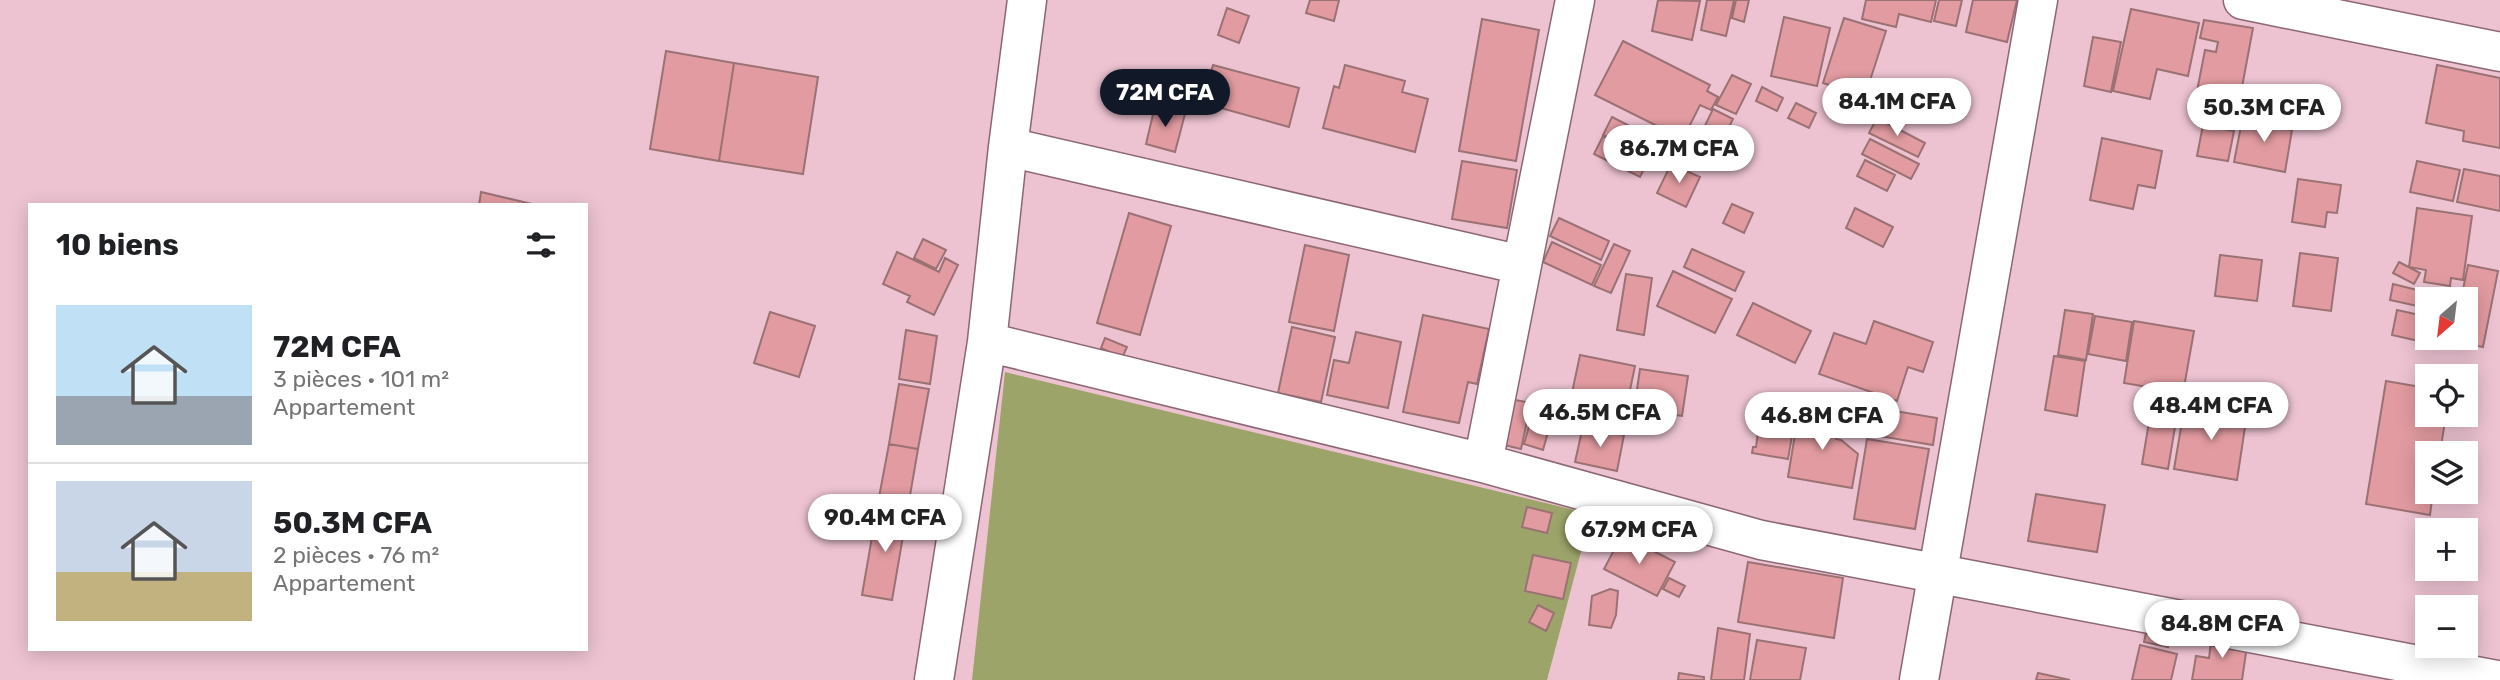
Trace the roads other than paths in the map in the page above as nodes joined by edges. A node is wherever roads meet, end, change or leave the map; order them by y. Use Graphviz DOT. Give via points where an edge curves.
graph roads {
  1 [pos="1027,0"];
  2 [pos="1575,0"];
  3 [pos="2038,0"];
  4 [pos="2243,0"];
  5 [pos="2500,52"];
  6 [pos="1008,147"];
  7 [pos="1522,265"];
  8 [pos="987,342"];
  9 [pos="1483,463"];
  10 [pos="1937,572"];
  11 [pos="934,680"];
  12 [pos="1919,680"];
  13 [pos="2497,680"];
  1 -- 6 [label="street"];
  2 -- 7 [label="street"];
  3 -- 10 [label="street"];
  4 -- 5 [label="street"];
  6 -- 7 [label="street"];
  6 -- 8 [label="street"];
  7 -- 9 [label="street"];
  8 -- 9 [label="street"];
  8 -- 11 [label="street"];
  9 -- 10 [label="street" via="1761,540"];
  10 -- 12 [label="street"];
  10 -- 13 [label="street"];
}
